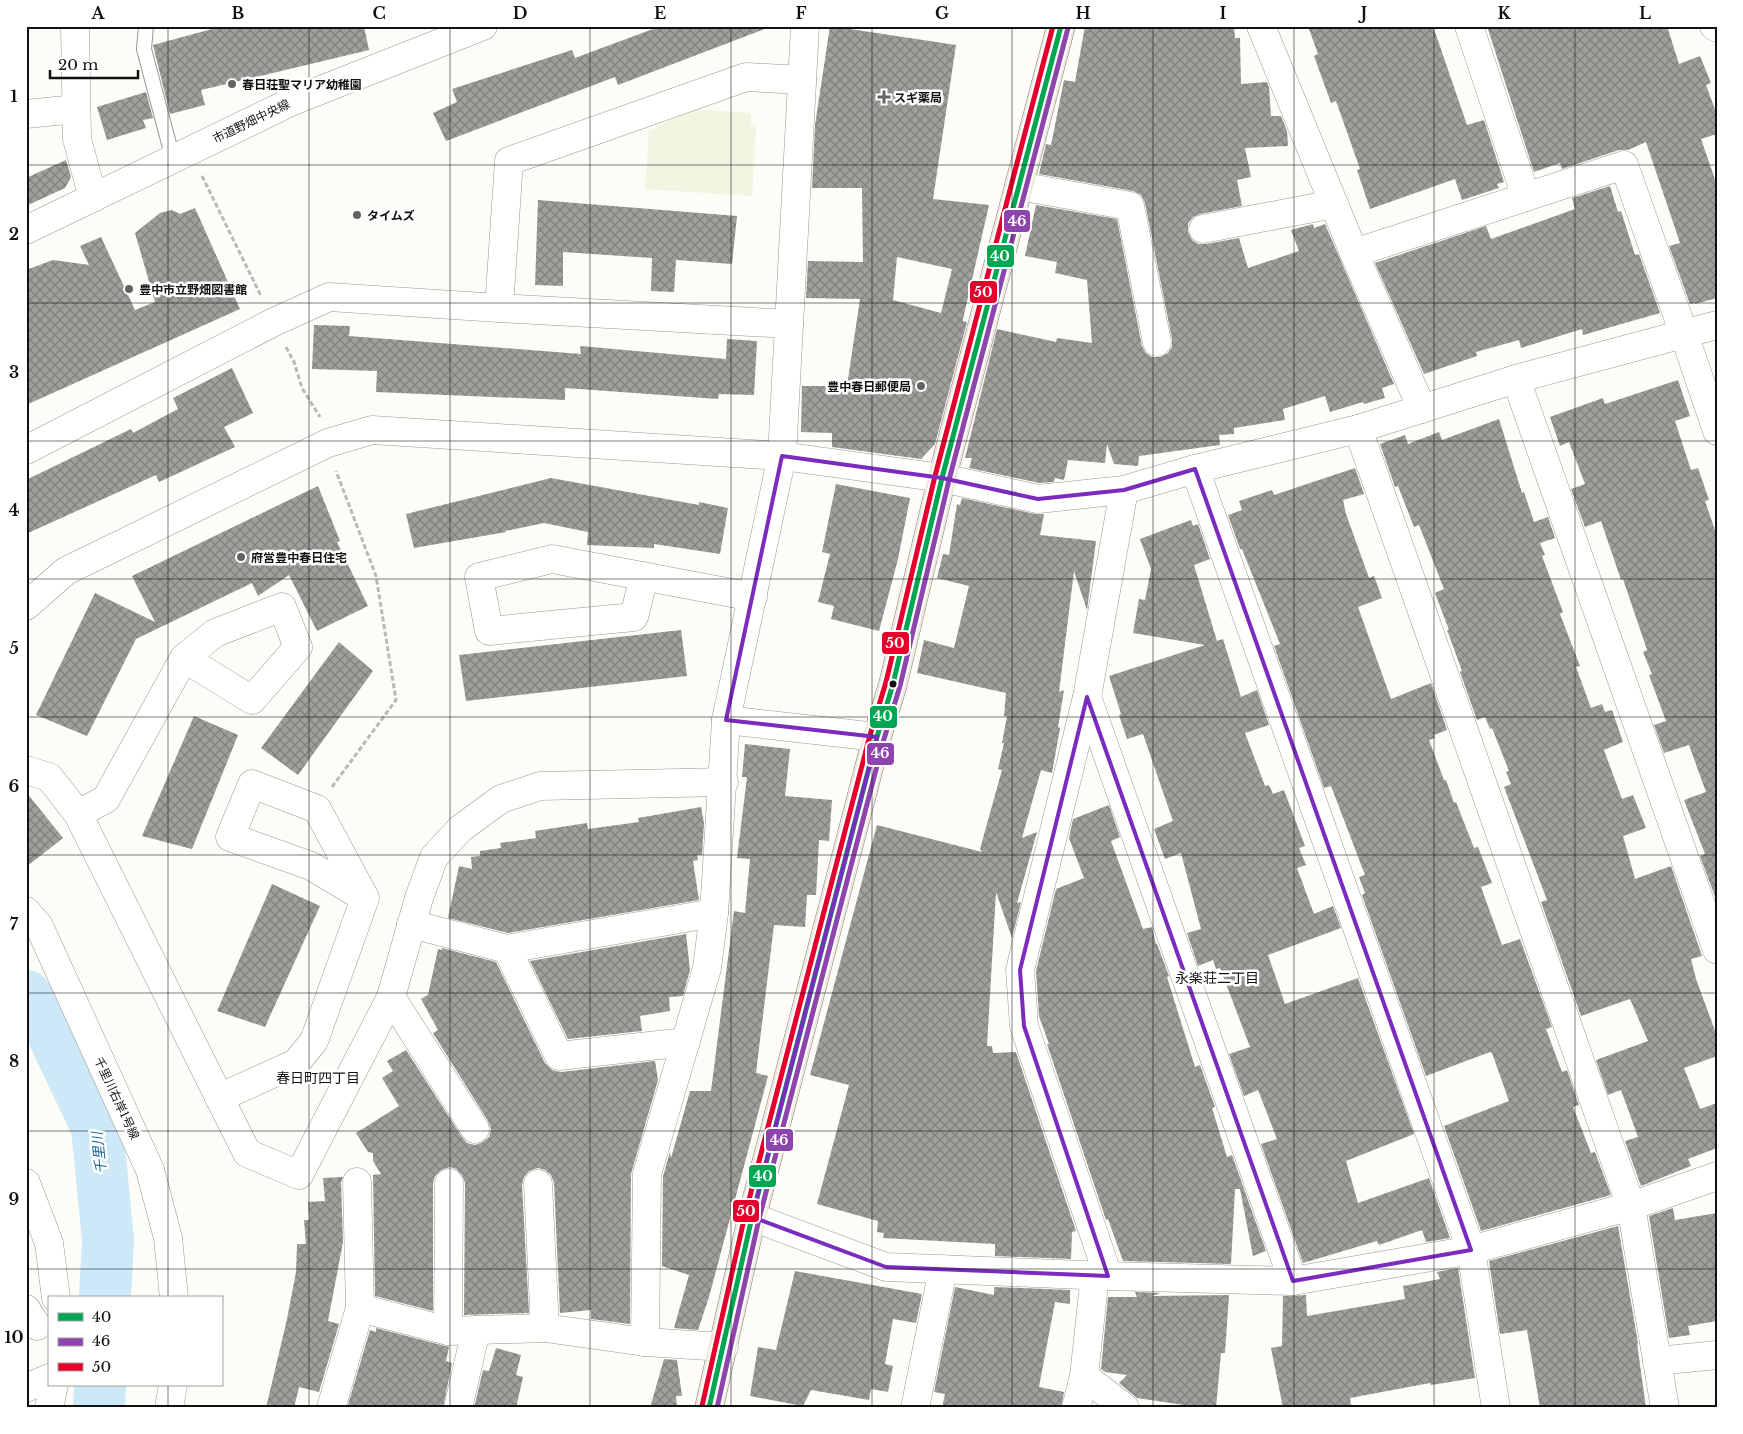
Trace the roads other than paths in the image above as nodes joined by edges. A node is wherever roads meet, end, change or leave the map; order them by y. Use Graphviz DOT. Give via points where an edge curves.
graph roads {
  1 [pos="75,26"];
  2 [pos="146,26"];
  3 [pos="482,26"];
  4 [pos="805,26"];
  5 [pos="1061,26"];
  6 [pos="1261,26"];
  7 [pos="1469,26"];
  8 [pos="802,80"];
  9 [pos="76,109"];
  10 [pos="26,114"];
  11 [pos="173,159"];
  12 [pos="1019,186"];
  13 [pos="1526,197"];
  14 [pos="93,198"];
  15 [pos="1334,204"];
  16 [pos="1203,229"];
  17 [pos="26,230"];
  18 [pos="1354,253"];
  19 [pos="499,308"];
  20 [pos="789,324"];
  21 [pos="1717,325"];
  22 [pos="1684,334"];
  23 [pos="1157,342"];
  24 [pos="1516,380"];
  25 [pos="1422,409"];
  26 [pos="1358,429"];
  27 [pos="1717,431"];
  28 [pos="26,450"];
  29 [pos="782,456"];
  30 [pos="1195,469"];
  31 [pos="942,478"];
  32 [pos="1124,490"];
  33 [pos="644,576"];
  34 [pos="752,597"];
  35 [pos="26,606"];
  36 [pos="184,658"];
  37 [pos="1087,697"];
  38 [pos="726,720"];
  39 [pos="877,738"];
  40 [pos="26,770"];
  41 [pos="724,782"];
  42 [pos="78,814"];
  43 [pos="365,898"];
  44 [pos="26,911"];
  45 [pos="714,914"];
  46 [pos="412,924"];
  47 [pos="507,949"];
  48 [pos="1717,950"];
  49 [pos="391,997"];
  50 [pos="686,1042"];
  51 [pos="219,1098"];
  52 [pos="475,1129"];
  53 [pos="1717,1176"];
  54 [pos="26,1182"];
  55 [pos="357,1182"];
  56 [pos="449,1183"];
  57 [pos="538,1184"];
  58 [pos="1630,1206"];
  59 [pos="752,1217"];
  60 [pos="1471,1250"];
  61 [pos="943,1269"];
  62 [pos="1102,1276"];
  63 [pos="1293,1281"];
  64 [pos="56,1296"];
  65 [pos="174,1296"];
  66 [pos="360,1308"];
  67 [pos="545,1328"];
  68 [pos="476,1330"];
  69 [pos="448,1331"];
  70 [pos="645,1342"];
  71 [pos="724,1346"];
  72 [pos="1717,1355"];
  73 [pos="1657,1361"];
  74 [pos="1084,1376"];
  75 [pos="48,1378"];
  76 [pos="54,1386"];
  77 [pos="173,1386"];
  78 [pos="26,1388"];
  79 [pos="49,1408"];
  80 [pos="170,1408"];
  81 [pos="331,1408"];
  82 [pos="458,1408"];
  83 [pos="708,1408"];
  84 [pos="915,1408"];
  85 [pos="1076,1408"];
  86 [pos="1125,1408"];
  87 [pos="1496,1408"];
  88 [pos="1665,1408"];
  1 -- 9 [label="street"];
  2 -- 11 [label="lane" via="144,50"];
  3 -- 11 [label="street, 市道野畑中央線" via="293,101"];
  4 -- 8 [label="street"];
  5 -- 12 [label="main road"];
  6 -- 15 [label="street"];
  7 -- 13 [label="street"];
  8 -- 19 [label="street" via="746,77 509,161"];
  8 -- 20 [label="street"];
  9 -- 10 [label="street"];
  9 -- 14 [label="street" via="77,139"];
  11 -- 14 [label="street, 市道野畑中央線"];
  12 -- 23 [label="street" via="1130,206"];
  12 -- 31 [label="main road"];
  13 -- 18 [label="street"];
  13 -- 22 [label="street" via="1624,165"];
  14 -- 17 [label="street, 市道野畑中央線"];
  15 -- 16 [label="street"];
  15 -- 18 [label="street"];
  18 -- 25 [label="street"];
  19 -- 20 [label="street"];
  19 -- 28 [label="street" via="329,297"];
  20 -- 29 [label="street"];
  21 -- 22 [label="street"];
  22 -- 24 [label="street"];
  22 -- 27 [label="street"];
  24 -- 25 [label="street"];
  24 -- 48 [label="street"];
  25 -- 26 [label="street"];
  26 -- 30 [label="street"];
  26 -- 58 [label="street"];
  29 -- 31 [label="street"];
  29 -- 34 [label="street"];
  29 -- 35 [label="street" via="372,430 328,443 66,571"];
  30 -- 32 [label="street"];
  30 -- 60 [label="street"];
  31 -- 32 [label="street" via="1038,499"];
  31 -- 39 [label="main road"];
  32 -- 37 [label="street"];
  33 -- 33 [label="street" via="552,559 479,577 489,631 634,617"];
  33 -- 34 [label="street"];
  34 -- 38 [label="street"];
  36 -- 42 [label="street" via="106,799"];
  37 -- 62 [label="street" via="1020,970 1024,1026"];
  37 -- 63 [label="street"];
  38 -- 39 [label="street"];
  38 -- 41 [label="street"];
  39 -- 59 [label="main road"];
  40 -- 42 [label="street" via="49,777"];
  41 -- 45 [label="street"];
  41 -- 46 [label="street" via="540,786 501,799 460,829 434,857"];
  42 -- 51 [label="street"];
  43 -- 43 [label="street" via="311,866 230,837 252,784 317,808"];
  43 -- 51 [label="street" via="314,1041 296,1063"];
  44 -- 65 [label="street, 千里川右岸1号線" via="39,926 150,1170 168,1238"];
  45 -- 47 [label="street"];
  45 -- 50 [label="street" via="707,968"];
  46 -- 47 [label="street"];
  46 -- 49 [label="street"];
  47 -- 50 [label="street" via="559,1056"];
  49 -- 51 [label="street" via="299,1176 246,1154"];
  49 -- 52 [label="street"];
  50 -- 70 [label="street" via="647,1174"];
  53 -- 58 [label="street"];
  54 -- 64 [label="street" via="48,1243"];
  55 -- 66 [label="street"];
  56 -- 69 [label="street"];
  57 -- 67 [label="street"];
  58 -- 60 [label="street"];
  58 -- 73 [label="street"];
  59 -- 61 [label="street" via="886,1267"];
  59 -- 71 [label="main road"];
  60 -- 63 [label="street"];
  60 -- 87 [label="street"];
  61 -- 62 [label="street"];
  61 -- 84 [label="street"];
  62 -- 63 [label="street"];
  62 -- 74 [label="street"];
  66 -- 69 [label="street"];
  66 -- 81 [label="street"];
  67 -- 68 [label="street"];
  67 -- 70 [label="street"];
  68 -- 69 [label="street"];
  68 -- 82 [label="street"];
  70 -- 71 [label="street"];
  71 -- 83 [label="main road"];
  72 -- 73 [label="street"];
  73 -- 88 [label="street"];
  74 -- 85 [label="street"];
  74 -- 86 [label="street"];
  75 -- 78 [label="street"];
  76 -- 79 [label="street"];
  77 -- 80 [label="street"];
}
